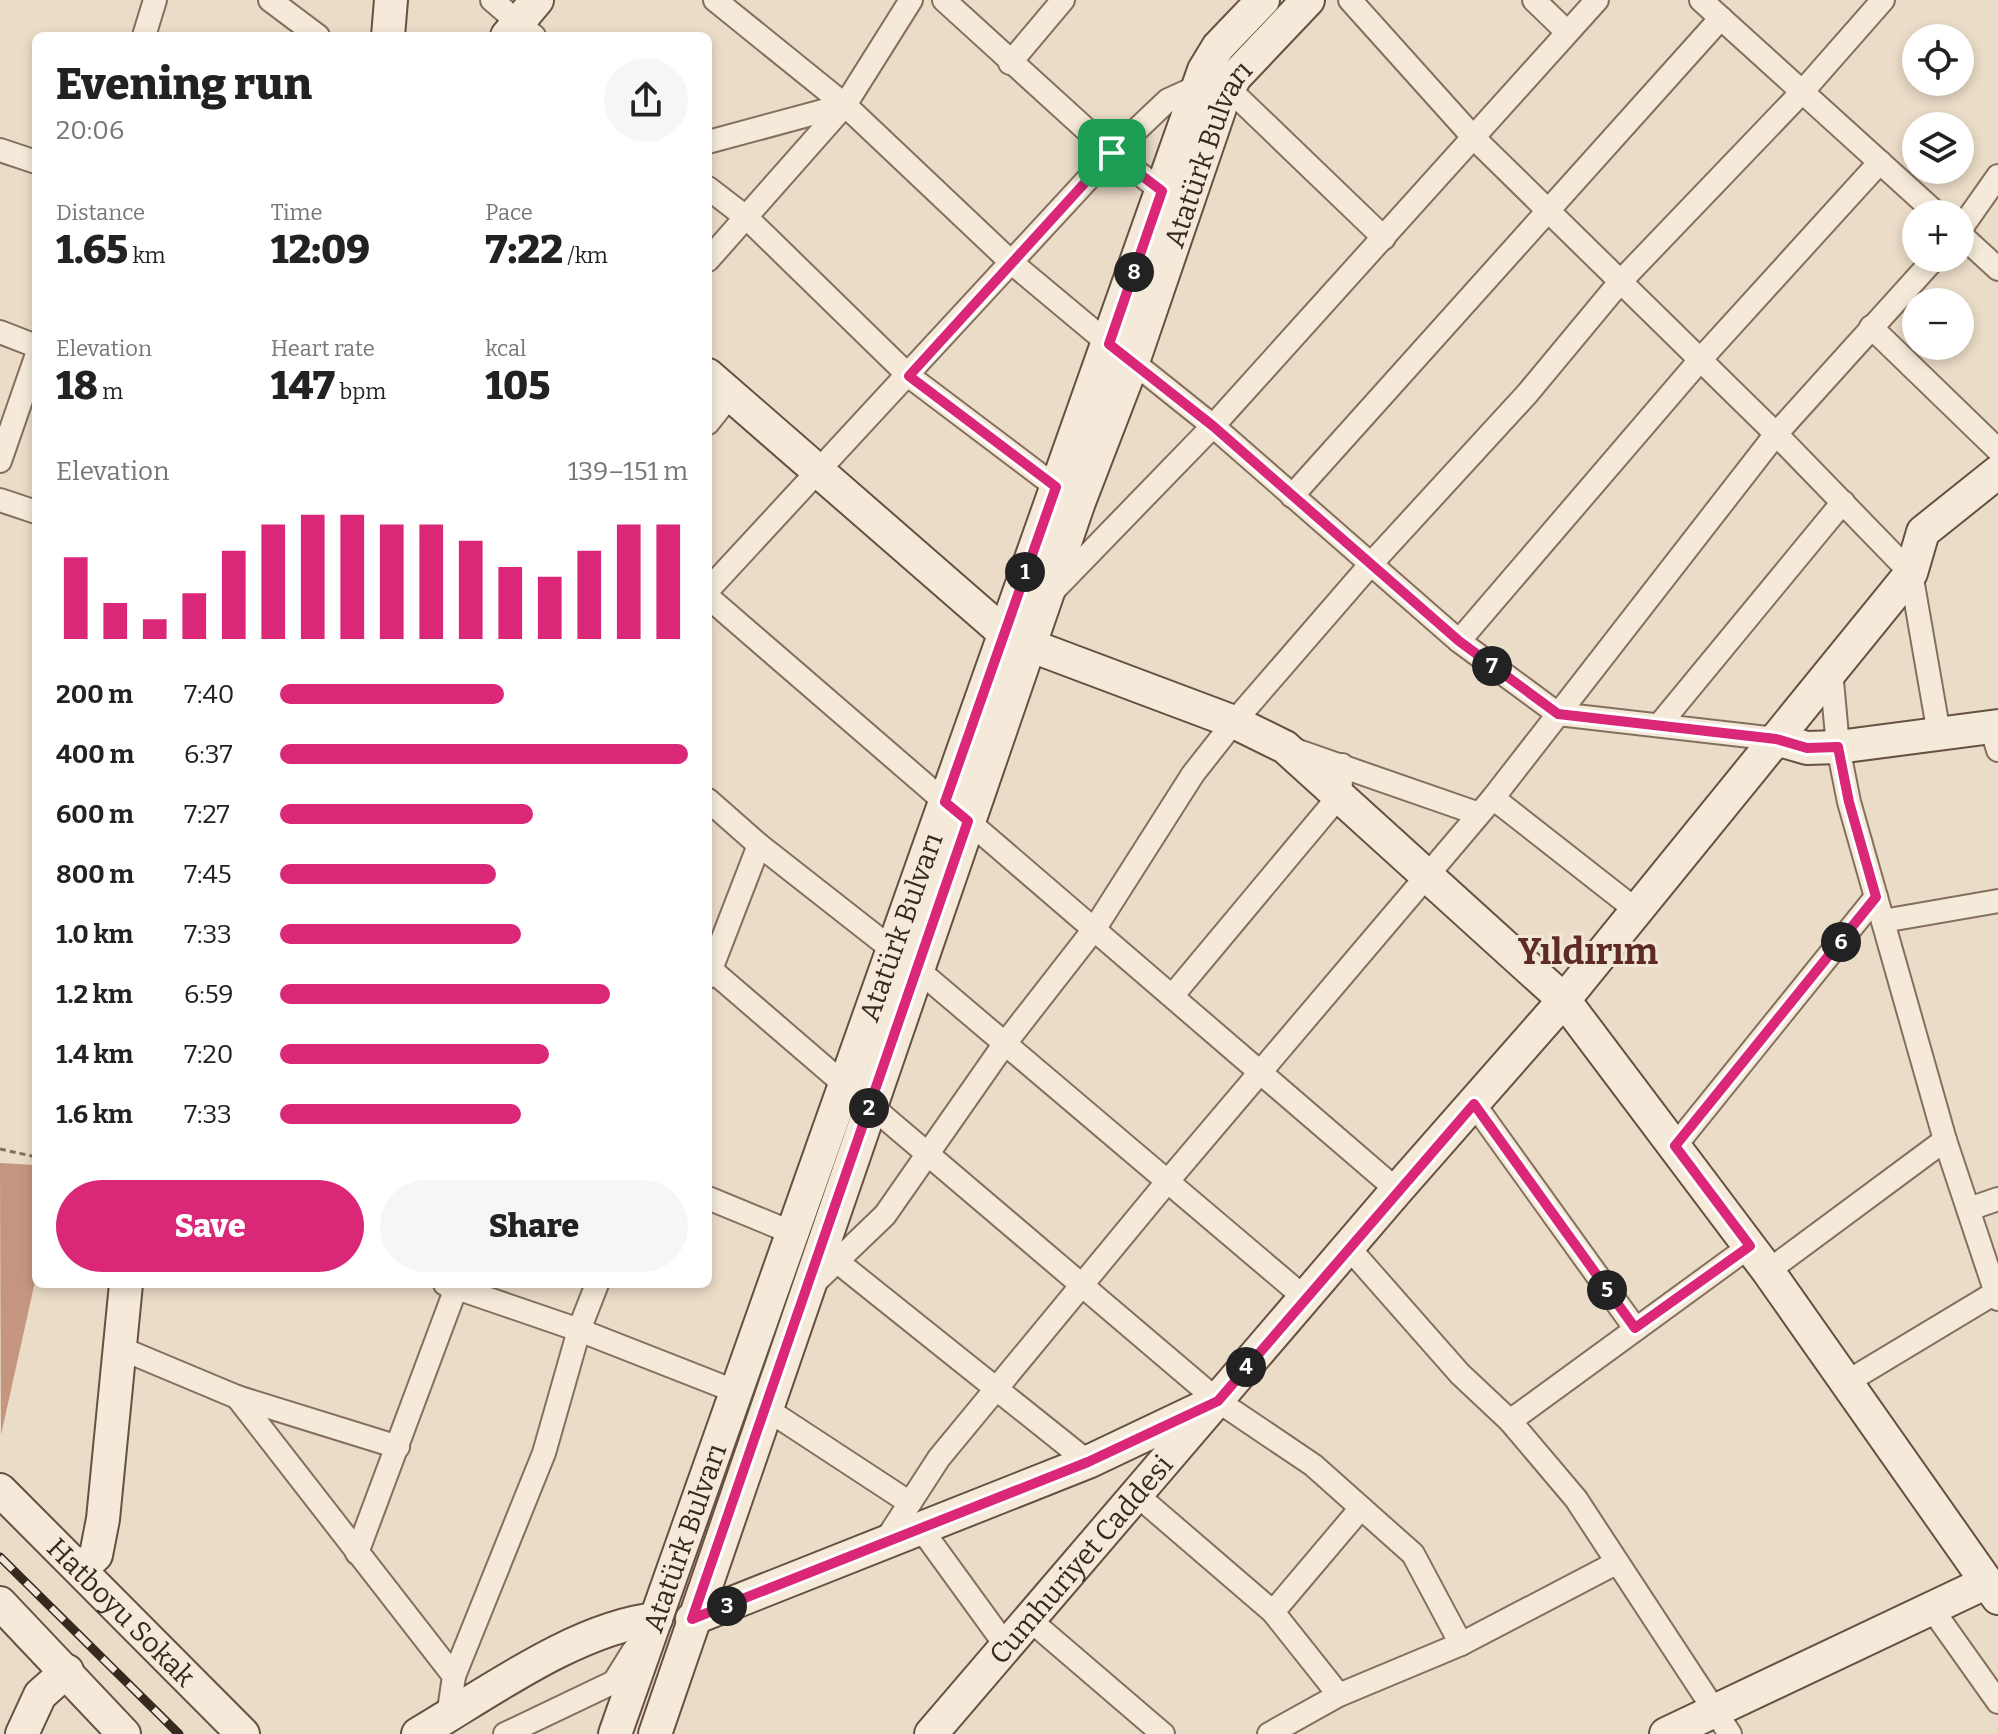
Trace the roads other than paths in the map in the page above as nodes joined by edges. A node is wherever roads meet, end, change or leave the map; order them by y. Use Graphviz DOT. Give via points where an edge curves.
graph roads {
  1 [pos="155,0"];
  2 [pos="270,0"];
  3 [pos="391,0"];
  4 [pos="492,0"];
  5 [pos="715,0"];
  6 [pos="911,0"];
  7 [pos="944,0"];
  8 [pos="1063,0"];
  9 [pos="1263,0"];
  10 [pos="1308,0"];
  11 [pos="1350,0"];
  12 [pos="1534,0"];
  13 [pos="1597,0"];
  14 [pos="1701,0"];
  15 [pos="1883,0"];
  16 [pos="1721,18"];
  17 [pos="524,24"];
  18 [pos="145,32"];
  19 [pos="313,32"];
  20 [pos="388,32"];
  21 [pos="1567,32"];
  22 [pos="1010,63"];
  23 [pos="1214,87"];
  24 [pos="1803,91"];
  25 [pos="845,105"];
  26 [pos="1474,138"];
  27 [pos="712,141"];
  28 [pos="0,150"];
  29 [pos="1112,153"];
  30 [pos="32,161"];
  31 [pos="1880,162"];
  32 [pos="1998,176"];
  33 [pos="712,191"];
  34 [pos="1175,196"];
  35 [pos="1922,200"];
  36 [pos="1548,211"];
  37 [pos="1974,211"];
  38 [pos="747,218"];
  39 [pos="1384,238"];
  40 [pos="1974,246"];
  41 [pos="712,256"];
  42 [pos="1012,263"];
  43 [pos="1998,269"];
  44 [pos="1922,272"];
  45 [pos="1620,282"];
  46 [pos="1871,327"];
  47 [pos="0,332"];
  48 [pos="32,344"];
  49 [pos="1121,353"];
  50 [pos="1700,360"];
  51 [pos="32,369"];
  52 [pos="909,376"];
  53 [pos="719,385"];
  54 [pos="712,409"];
  55 [pos="1213,426"];
  56 [pos="1776,434"];
  57 [pos="1998,450"];
  58 [pos="0,461"];
  59 [pos="818,468"];
  60 [pos="1998,472"];
  61 [pos="1067,494"];
  62 [pos="1292,496"];
  63 [pos="0,500"];
  64 [pos="1843,502"];
  65 [pos="32,511"];
  66 [pos="1370,565"];
  67 [pos="1911,573"];
  68 [pos="712,586"];
  69 [pos="712,600"];
  70 [pos="1044,600"];
  71 [pos="1016,639"];
  72 [pos="1459,641"];
  73 [pos="1831,670"];
  74 [pos="1558,714"];
  75 [pos="1234,722"];
  76 [pos="1660,724"];
  77 [pos="1939,734"];
  78 [pos="1996,734"];
  79 [pos="1776,739"];
  80 [pos="1838,747"];
  81 [pos="1341,780"];
  82 [pos="712,804"];
  83 [pos="1486,806"];
  84 [pos="956,811"];
  85 [pos="759,845"];
  86 [pos="1429,874"];
  87 [pos="1876,897"];
  88 [pos="1998,901"];
  89 [pos="1636,910"];
  90 [pos="1883,921"];
  91 [pos="1095,928"];
  92 [pos="905,960"];
  93 [pos="712,963"];
  94 [pos="712,974"];
  95 [pos="1173,995"];
  96 [pos="1564,1000"];
  97 [pos="1003,1046"];
  98 [pos="1261,1070"];
  99 [pos="845,1085"];
  100 [pos="1474,1104"];
  101 [pos="870,1105"];
  102 [pos="1945,1140"];
  103 [pos="1675,1146"];
  104 [pos="927,1156"];
  105 [pos="1167,1182"];
  106 [pos="1397,1190"];
  107 [pos="1998,1199"];
  108 [pos="712,1200"];
  109 [pos="1969,1209"];
  110 [pos="793,1233"];
  111 [pos="1349,1248"];
  112 [pos="829,1258"];
  113 [pos="1759,1258"];
  114 [pos="1083,1286"];
  115 [pos="126,1288"];
  116 [pos="449,1288"];
  117 [pos="456,1288"];
  118 [pos="595,1288"];
  119 [pos="1996,1296"];
  120 [pos="1305,1298"];
  121 [pos="1635,1328"];
  122 [pos="579,1330"];
  123 [pos="120,1348"];
  124 [pos="1847,1382"];
  125 [pos="999,1388"];
  126 [pos="737,1392"];
  127 [pos="237,1397"];
  128 [pos="1218,1401"];
  129 [pos="765,1408"];
  130 [pos="1510,1421"];
  131 [pos="398,1447"];
  132 [pos="1088,1462"];
  133 [pos="0,1490"];
  134 [pos="1137,1495"];
  135 [pos="1361,1508"];
  136 [pos="916,1517"];
  137 [pos="357,1553"];
  138 [pos="1616,1563"];
  139 [pos="81,1569"];
  140 [pos="1992,1591"];
  141 [pos="0,1603"];
  142 [pos="1932,1609"];
  143 [pos="1273,1612"];
  144 [pos="656,1619"];
  145 [pos="692,1619"];
  146 [pos="1030,1620"];
  147 [pos="1461,1644"];
  148 [pos="1007,1647"];
  149 [pos="67,1671"];
  150 [pos="454,1676"];
  151 [pos="1339,1695"];
  152 [pos="1998,1702"];
  153 [pos="448,1717"];
  154 [pos="1723,1724"];
  155 [pos="945,1729"];
  156 [pos="662,1731"];
  157 [pos="22,1734"];
  158 [pos="124,1734"];
  159 [pos="243,1734"];
  160 [pos="418,1734"];
  161 [pos="505,1734"];
  162 [pos="615,1734"];
  163 [pos="1163,1734"];
  164 [pos="1269,1734"];
  165 [pos="1666,1734"];
  1 -- 18 [label="street"];
  2 -- 19 [label="street"];
  3 -- 20 [label="main road"];
  4 -- 17 [label="street"];
  5 -- 25 [label="street"];
  6 -- 25 [label="street"];
  7 -- 22 [label="street"];
  8 -- 22 [label="street"];
  9 -- 23 [label="main road, Atatürk Bulvarı" via="1210,58"];
  10 -- 23 [label="main road, Atatürk Bulvarı"];
  11 -- 26 [label="street"];
  12 -- 21 [label="street"];
  13 -- 21 [label="street"];
  14 -- 16 [label="street"];
  15 -- 24 [label="street"];
  16 -- 24 [label="street"];
  16 -- 36 [label="street"];
  21 -- 26 [label="street"];
  22 -- 29 [label="street"];
  23 -- 29 [label="street" via="1168,100"];
  23 -- 34 [label="main road, Atatürk Bulvarı"];
  23 -- 39 [label="street"];
  24 -- 31 [label="street"];
  24 -- 45 [label="street"];
  25 -- 27 [label="street"];
  25 -- 38 [label="street"];
  25 -- 42 [label="street"];
  26 -- 36 [label="street"];
  26 -- 39 [label="street"];
  28 -- 30 [label="street"];
  29 -- 34 [label="street"];
  29 -- 42 [label="street"];
  31 -- 35 [label="street"];
  31 -- 50 [label="street"];
  32 -- 37 [label="street"];
  33 -- 38 [label="street"];
  34 -- 49 [label="main road, Atatürk Bulvarı"];
  36 -- 45 [label="street"];
  36 -- 62 [label="street"];
  38 -- 41 [label="street"];
  38 -- 52 [label="street"];
  39 -- 55 [label="street"];
  40 -- 43 [label="street"];
  42 -- 49 [label="street"];
  42 -- 52 [label="street"];
  44 -- 46 [label="street"];
  45 -- 50 [label="street"];
  45 -- 66 [label="street" via="1527,394"];
  46 -- 56 [label="street"];
  46 -- 57 [label="street"];
  47 -- 48 [label="street"];
  49 -- 55 [label="street"];
  49 -- 61 [label="main road, Atatürk Bulvarı"];
  50 -- 56 [label="street"];
  50 -- 72 [label="street"];
  51 -- 58 [label="street"];
  52 -- 59 [label="street"];
  52 -- 61 [label="street"];
  53 -- 54 [label="street"];
  53 -- 59 [label="main road"];
  55 -- 62 [label="street"];
  55 -- 70 [label="street"];
  56 -- 64 [label="street"];
  56 -- 74 [label="street"];
  59 -- 68 [label="street"];
  59 -- 71 [label="main road"];
  60 -- 67 [label="main road, Cumhuriyet Caddesi" via="1923,532"];
  61 -- 70 [label="main road, Atatürk Bulvarı"];
  61 -- 71 [label="main road, Atatürk Bulvarı"];
  62 -- 66 [label="street"];
  63 -- 65 [label="street"];
  64 -- 67 [label="street"];
  64 -- 76 [label="street"];
  66 -- 72 [label="street"];
  66 -- 75 [label="street"];
  67 -- 73 [label="main road, Cumhuriyet Caddesi"];
  67 -- 77 [label="street"];
  69 -- 84 [label="street"];
  70 -- 71 [label="main road, Atatürk Bulvarı"];
  71 -- 75 [label="main road"];
  71 -- 84 [label="main road, Atatürk Bulvarı"];
  72 -- 74 [label="street"];
  73 -- 79 [label="main road, Cumhuriyet Caddesi"];
  73 -- 80 [label="street"];
  74 -- 76 [label="street"];
  74 -- 83 [label="street"];
  75 -- 81 [label="main road"];
  75 -- 91 [label="street" via="1193,774"];
  76 -- 79 [label="street"];
  77 -- 78 [label="main road"];
  77 -- 80 [label="main road"];
  79 -- 80 [label="main road" via="1807,748"];
  79 -- 89 [label="main road, Cumhuriyet Caddesi"];
  80 -- 87 [label="street"];
  81 -- 83 [label="street"];
  81 -- 86 [label="main road"];
  81 -- 95 [label="street"];
  82 -- 85 [label="street"];
  83 -- 86 [label="street"];
  83 -- 89 [label="street"];
  84 -- 91 [label="street"];
  84 -- 92 [label="main road, Atatürk Bulvarı"];
  85 -- 92 [label="street"];
  85 -- 93 [label="street"];
  86 -- 96 [label="main road"];
  86 -- 98 [label="street"];
  87 -- 90 [label="street"];
  87 -- 103 [label="street"];
  88 -- 90 [label="street"];
  89 -- 96 [label="main road, Cumhuriyet Caddesi"];
  90 -- 102 [label="street"];
  91 -- 95 [label="street"];
  91 -- 97 [label="street"];
  92 -- 97 [label="street"];
  92 -- 99 [label="main road, Atatürk Bulvarı"];
  92 -- 101 [label="main road, Atatürk Bulvarı"];
  94 -- 99 [label="street"];
  95 -- 98 [label="street"];
  96 -- 100 [label="main road, Cumhuriyet Caddesi"];
  96 -- 103 [label="main road"];
  97 -- 104 [label="street"];
  97 -- 105 [label="street"];
  98 -- 105 [label="street"];
  98 -- 106 [label="street"];
  99 -- 101 [label="main road"];
  99 -- 110 [label="main road, Atatürk Bulvarı"];
  100 -- 106 [label="main road, Cumhuriyet Caddesi"];
  100 -- 121 [label="street"];
  101 -- 104 [label="street"];
  101 -- 112 [label="main road, Atatürk Bulvarı"];
  102 -- 109 [label="street"];
  102 -- 113 [label="street"];
  103 -- 113 [label="main road"];
  104 -- 112 [label="street" via="885,1215"];
  104 -- 114 [label="street"];
  105 -- 114 [label="street"];
  105 -- 120 [label="street"];
  106 -- 111 [label="main road, Cumhuriyet Caddesi"];
  107 -- 109 [label="street"];
  108 -- 110 [label="street"];
  109 -- 119 [label="street"];
  110 -- 112 [label="main road"];
  110 -- 126 [label="main road, Atatürk Bulvarı"];
  111 -- 120 [label="main road, Cumhuriyet Caddesi"];
  111 -- 130 [label="street" via="1460,1374"];
  112 -- 125 [label="street"];
  112 -- 129 [label="main road, Atatürk Bulvarı" via="805,1291"];
  113 -- 121 [label="street"];
  113 -- 124 [label="main road"];
  114 -- 125 [label="street"];
  114 -- 128 [label="street"];
  115 -- 123 [label="main road"];
  116 -- 131 [label="street"];
  117 -- 122 [label="street"];
  118 -- 122 [label="street"];
  119 -- 124 [label="street"];
  120 -- 128 [label="main road, Cumhuriyet Caddesi"];
  121 -- 130 [label="street"];
  122 -- 126 [label="street"];
  122 -- 150 [label="street" via="544,1453"];
  123 -- 127 [label="street"];
  123 -- 139 [label="main road" via="103,1519 96,1555"];
  124 -- 140 [label="main road"];
  125 -- 132 [label="street"];
  125 -- 136 [label="street" via="939,1458"];
  126 -- 129 [label="main road"];
  126 -- 144 [label="main road, Atatürk Bulvarı"];
  127 -- 131 [label="street"];
  127 -- 137 [label="street"];
  128 -- 132 [label="main road"];
  128 -- 134 [label="main road, Cumhuriyet Caddesi"];
  128 -- 135 [label="street" via="1313,1465"];
  129 -- 136 [label="street"];
  129 -- 145 [label="main road, Atatürk Bulvarı"];
  130 -- 138 [label="street" via="1576,1499"];
  131 -- 137 [label="street"];
  132 -- 136 [label="main road"];
  133 -- 139 [label="main road, Hatboyu Sokak"];
  134 -- 143 [label="street"];
  134 -- 146 [label="main road, Cumhuriyet Caddesi"];
  135 -- 143 [label="street"];
  135 -- 147 [label="street" via="1413,1554"];
  136 -- 145 [label="main road" via="882,1547"];
  136 -- 148 [label="street"];
  137 -- 150 [label="street"];
  138 -- 147 [label="street"];
  138 -- 154 [label="street"];
  139 -- 159 [label="main road, Hatboyu Sokak"];
  140 -- 142 [label="main road"];
  141 -- 149 [label="main road"];
  142 -- 152 [label="street"];
  142 -- 154 [label="main road"];
  143 -- 151 [label="street"];
  144 -- 153 [label="main road" via="624,1623 541,1662"];
  144 -- 161 [label="street" via="614,1682"];
  144 -- 162 [label="main road, Atatürk Bulvarı"];
  145 -- 156 [label="main road, Atatürk Bulvarı"];
  146 -- 148 [label="main road, Cumhuriyet Caddesi"];
  146 -- 163 [label="street"];
  147 -- 151 [label="street"];
  148 -- 155 [label="main road, Cumhuriyet Caddesi"];
  149 -- 157 [label="main road" via="40,1695"];
  149 -- 158 [label="main road"];
  150 -- 153 [label="street"];
  151 -- 164 [label="street"];
  153 -- 160 [label="main road"];
  154 -- 165 [label="main road"];
}
